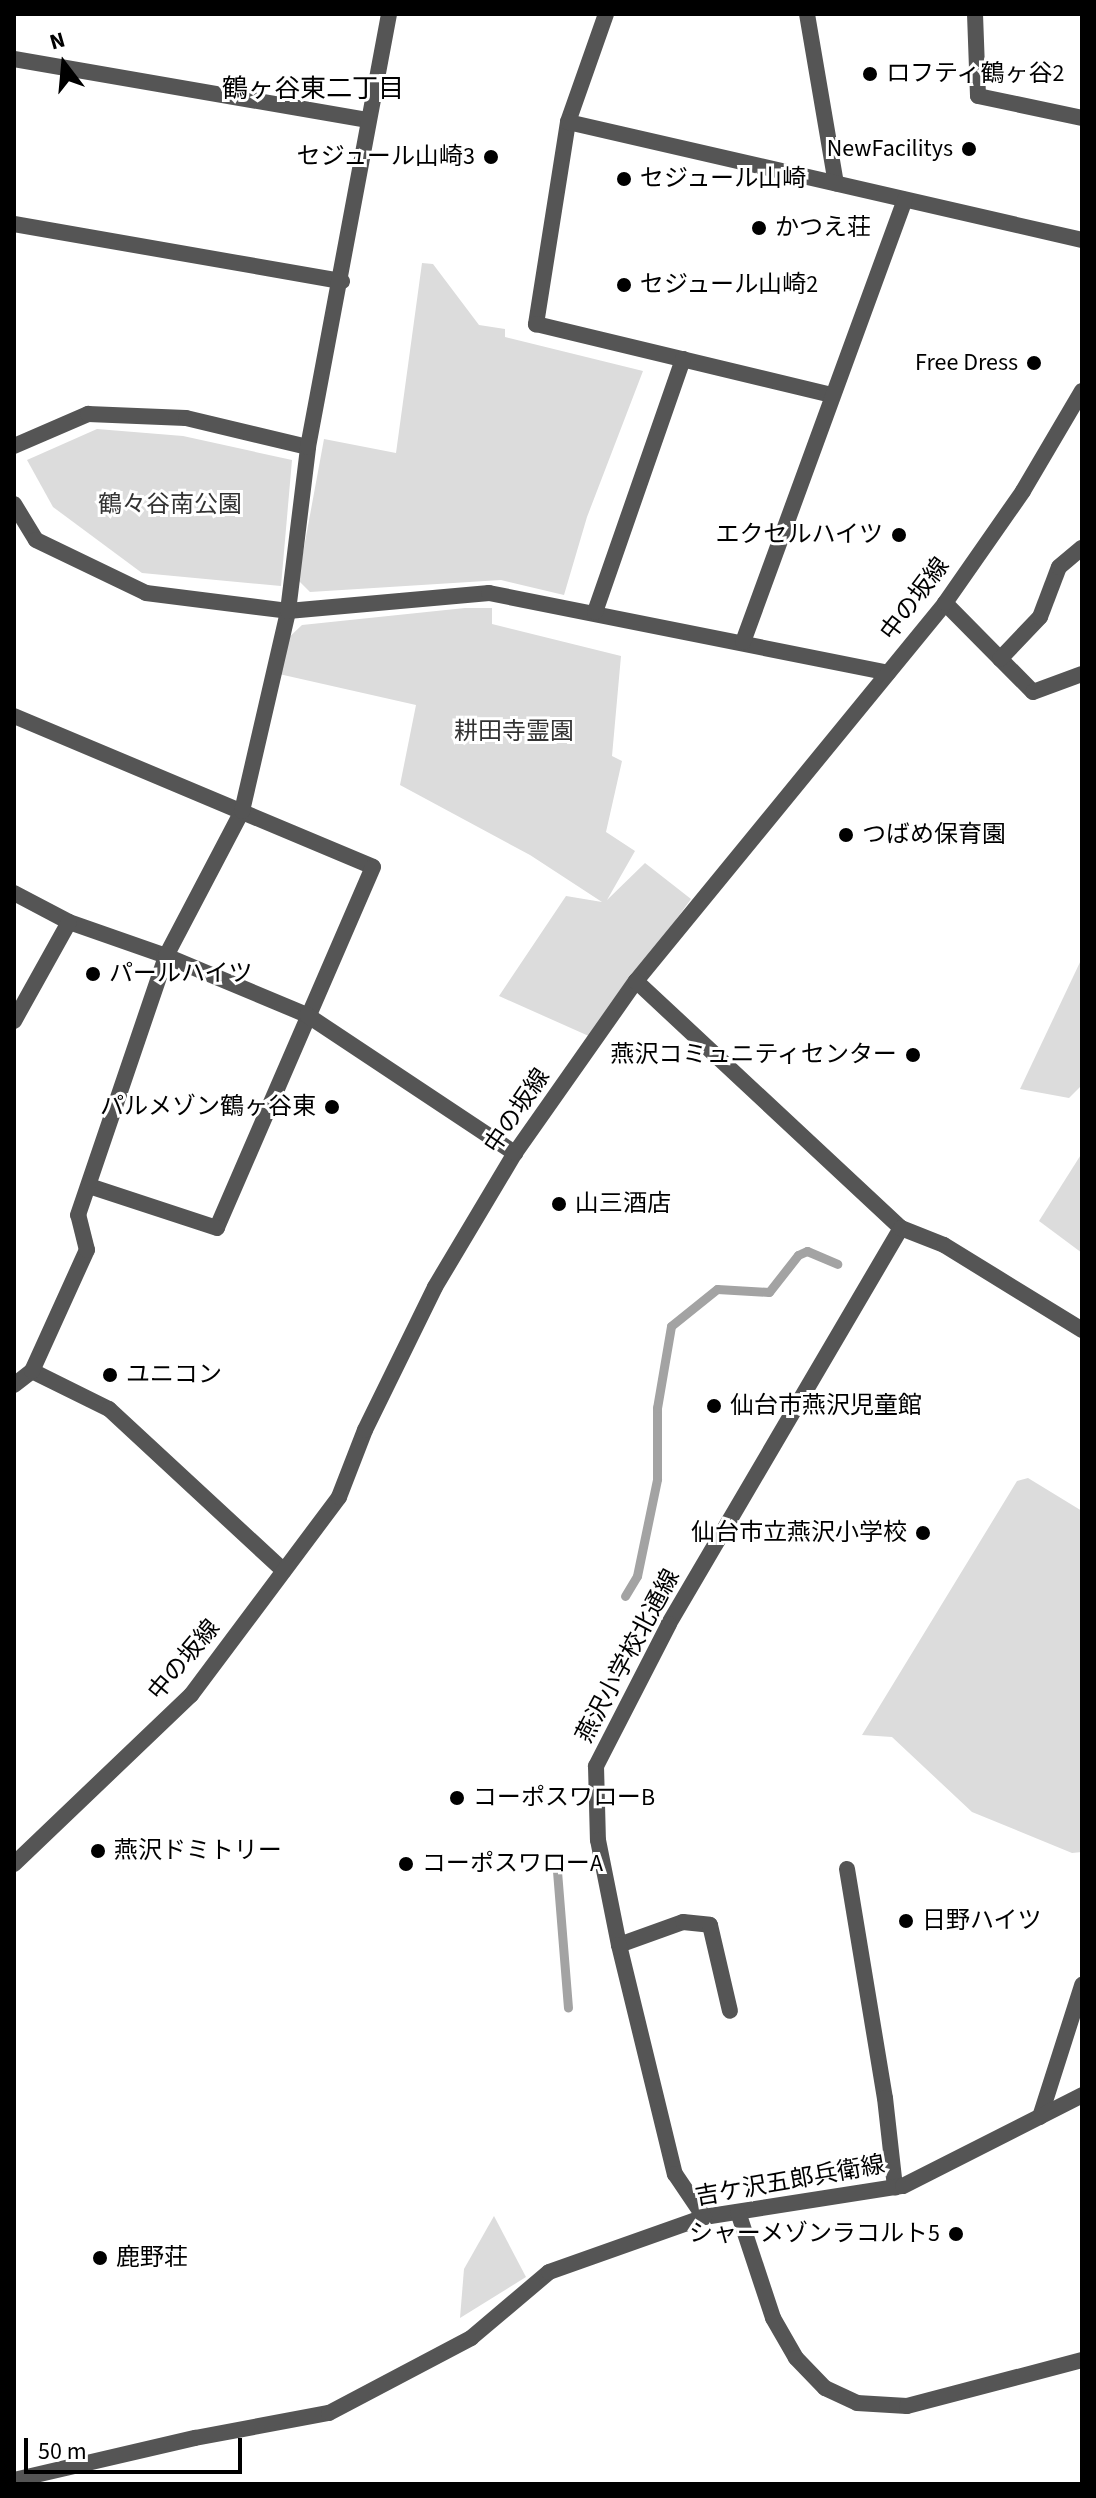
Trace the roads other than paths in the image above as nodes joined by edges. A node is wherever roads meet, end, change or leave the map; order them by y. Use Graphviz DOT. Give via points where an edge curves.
graph roads {
  1 [pos="389,14"];
  2 [pos="606,14"];
  3 [pos="807,14"];
  4 [pos="975,14"];
  5 [pos="14,59"];
  6 [pos="1082,118"];
  7 [pos="367,120"];
  8 [pos="568,122"];
  9 [pos="836,184"];
  10 [pos="905,200"];
  11 [pos="14,224"];
  12 [pos="1082,240"];
  13 [pos="342,281"];
  14 [pos="683,359"];
  15 [pos="1082,391"];
  16 [pos="831,395"];
  17 [pos="14,446"];
  18 [pos="308,447"];
  19 [pos="14,504"];
  20 [pos="1082,548"];
  21 [pos="945,603"];
  22 [pos="288,611"];
  23 [pos="595,612"];
  24 [pos="743,642"];
  25 [pos="1000,659"];
  26 [pos="888,673"];
  27 [pos="1082,674"];
  28 [pos="14,716"];
  29 [pos="242,811"];
  30 [pos="14,893"];
  31 [pos="69,922"];
  32 [pos="166,956"];
  33 [pos="636,981"];
  34 [pos="307,1015"];
  35 [pos="14,1021"];
  36 [pos="515,1153"];
  37 [pos="89,1186"];
  38 [pos="901,1228"];
  39 [pos="1082,1330"];
  40 [pos="32,1371"];
  41 [pos="14,1385"];
  42 [pos="284,1571"];
  43 [pos="14,1864"];
  44 [pos="847,1869"];
  45 [pos="619,1945"];
  46 [pos="1082,1985"];
  47 [pos="730,2011"];
  48 [pos="1082,2095"];
  49 [pos="1040,2117"];
  50 [pos="895,2187"];
  51 [pos="738,2212"];
  52 [pos="704,2217"];
  53 [pos="1082,2360"];
  54 [pos="14,2480"];
  1 -- 7 [label="street"];
  2 -- 8 [label="street"];
  3 -- 9 [label="street"];
  4 -- 6 [label="street" via="978,96"];
  5 -- 7 [label="street"];
  7 -- 13 [label="street"];
  8 -- 9 [label="street"];
  8 -- 14 [label="street" via="536,324"];
  9 -- 10 [label="street"];
  10 -- 12 [label="street"];
  10 -- 16 [label="street"];
  11 -- 13 [label="street"];
  13 -- 18 [label="street"];
  14 -- 16 [label="street"];
  14 -- 23 [label="street"];
  15 -- 21 [label="street, 中の坂線" via="1023,491"];
  16 -- 24 [label="street"];
  17 -- 18 [label="street" via="88,414 186,418"];
  18 -- 22 [label="street"];
  19 -- 22 [label="street" via="36,540 146,593"];
  20 -- 25 [label="street" via="1059,567 1040,617"];
  21 -- 25 [label="street"];
  21 -- 26 [label="street, 中の坂線"];
  22 -- 23 [label="street" via="489,593"];
  22 -- 29 [label="street"];
  23 -- 24 [label="street"];
  24 -- 26 [label="street"];
  25 -- 27 [label="street" via="1033,692"];
  26 -- 33 [label="street, 中の坂線"];
  28 -- 29 [label="street"];
  29 -- 32 [label="street"];
  29 -- 34 [label="street" via="373,867"];
  30 -- 31 [label="street"];
  31 -- 32 [label="street"];
  31 -- 35 [label="street"];
  32 -- 34 [label="street"];
  32 -- 37 [label="street"];
  33 -- 36 [label="street, 中の坂線"];
  33 -- 38 [label="street"];
  34 -- 36 [label="street"];
  34 -- 37 [label="street" via="217,1228"];
  36 -- 42 [label="street, 中の坂線" via="435,1287 365,1430 339,1497"];
  37 -- 40 [label="street" via="78,1215 87,1250"];
  38 -- 39 [label="street" via="944,1245"];
  38 -- 45 [label="street, 燕沢小学校北通線" via="669,1624 596,1766 598,1840"];
  40 -- 41 [label="street"];
  40 -- 42 [label="street" via="109,1409"];
  42 -- 43 [label="street, 中の坂線" via="191,1695"];
  44 -- 50 [label="street"];
  45 -- 47 [label="street" via="683,1922 710,1925"];
  45 -- 52 [label="street, 燕沢小学校北通線" via="675,2174"];
  46 -- 49 [label="street"];
  48 -- 49 [label="street, 吉ケ沢五郎兵衛線"];
  49 -- 50 [label="street, 吉ケ沢五郎兵衛線"];
  50 -- 51 [label="street, 吉ケ沢五郎兵衛線"];
  51 -- 52 [label="street, 吉ケ沢五郎兵衛線"];
  51 -- 53 [label="street" via="773,2318 796,2358 825,2388 857,2403 907,2406"];
  52 -- 54 [label="street, 吉ケ沢五郎兵衛線" via="549,2272 471,2338 329,2413"];
}
